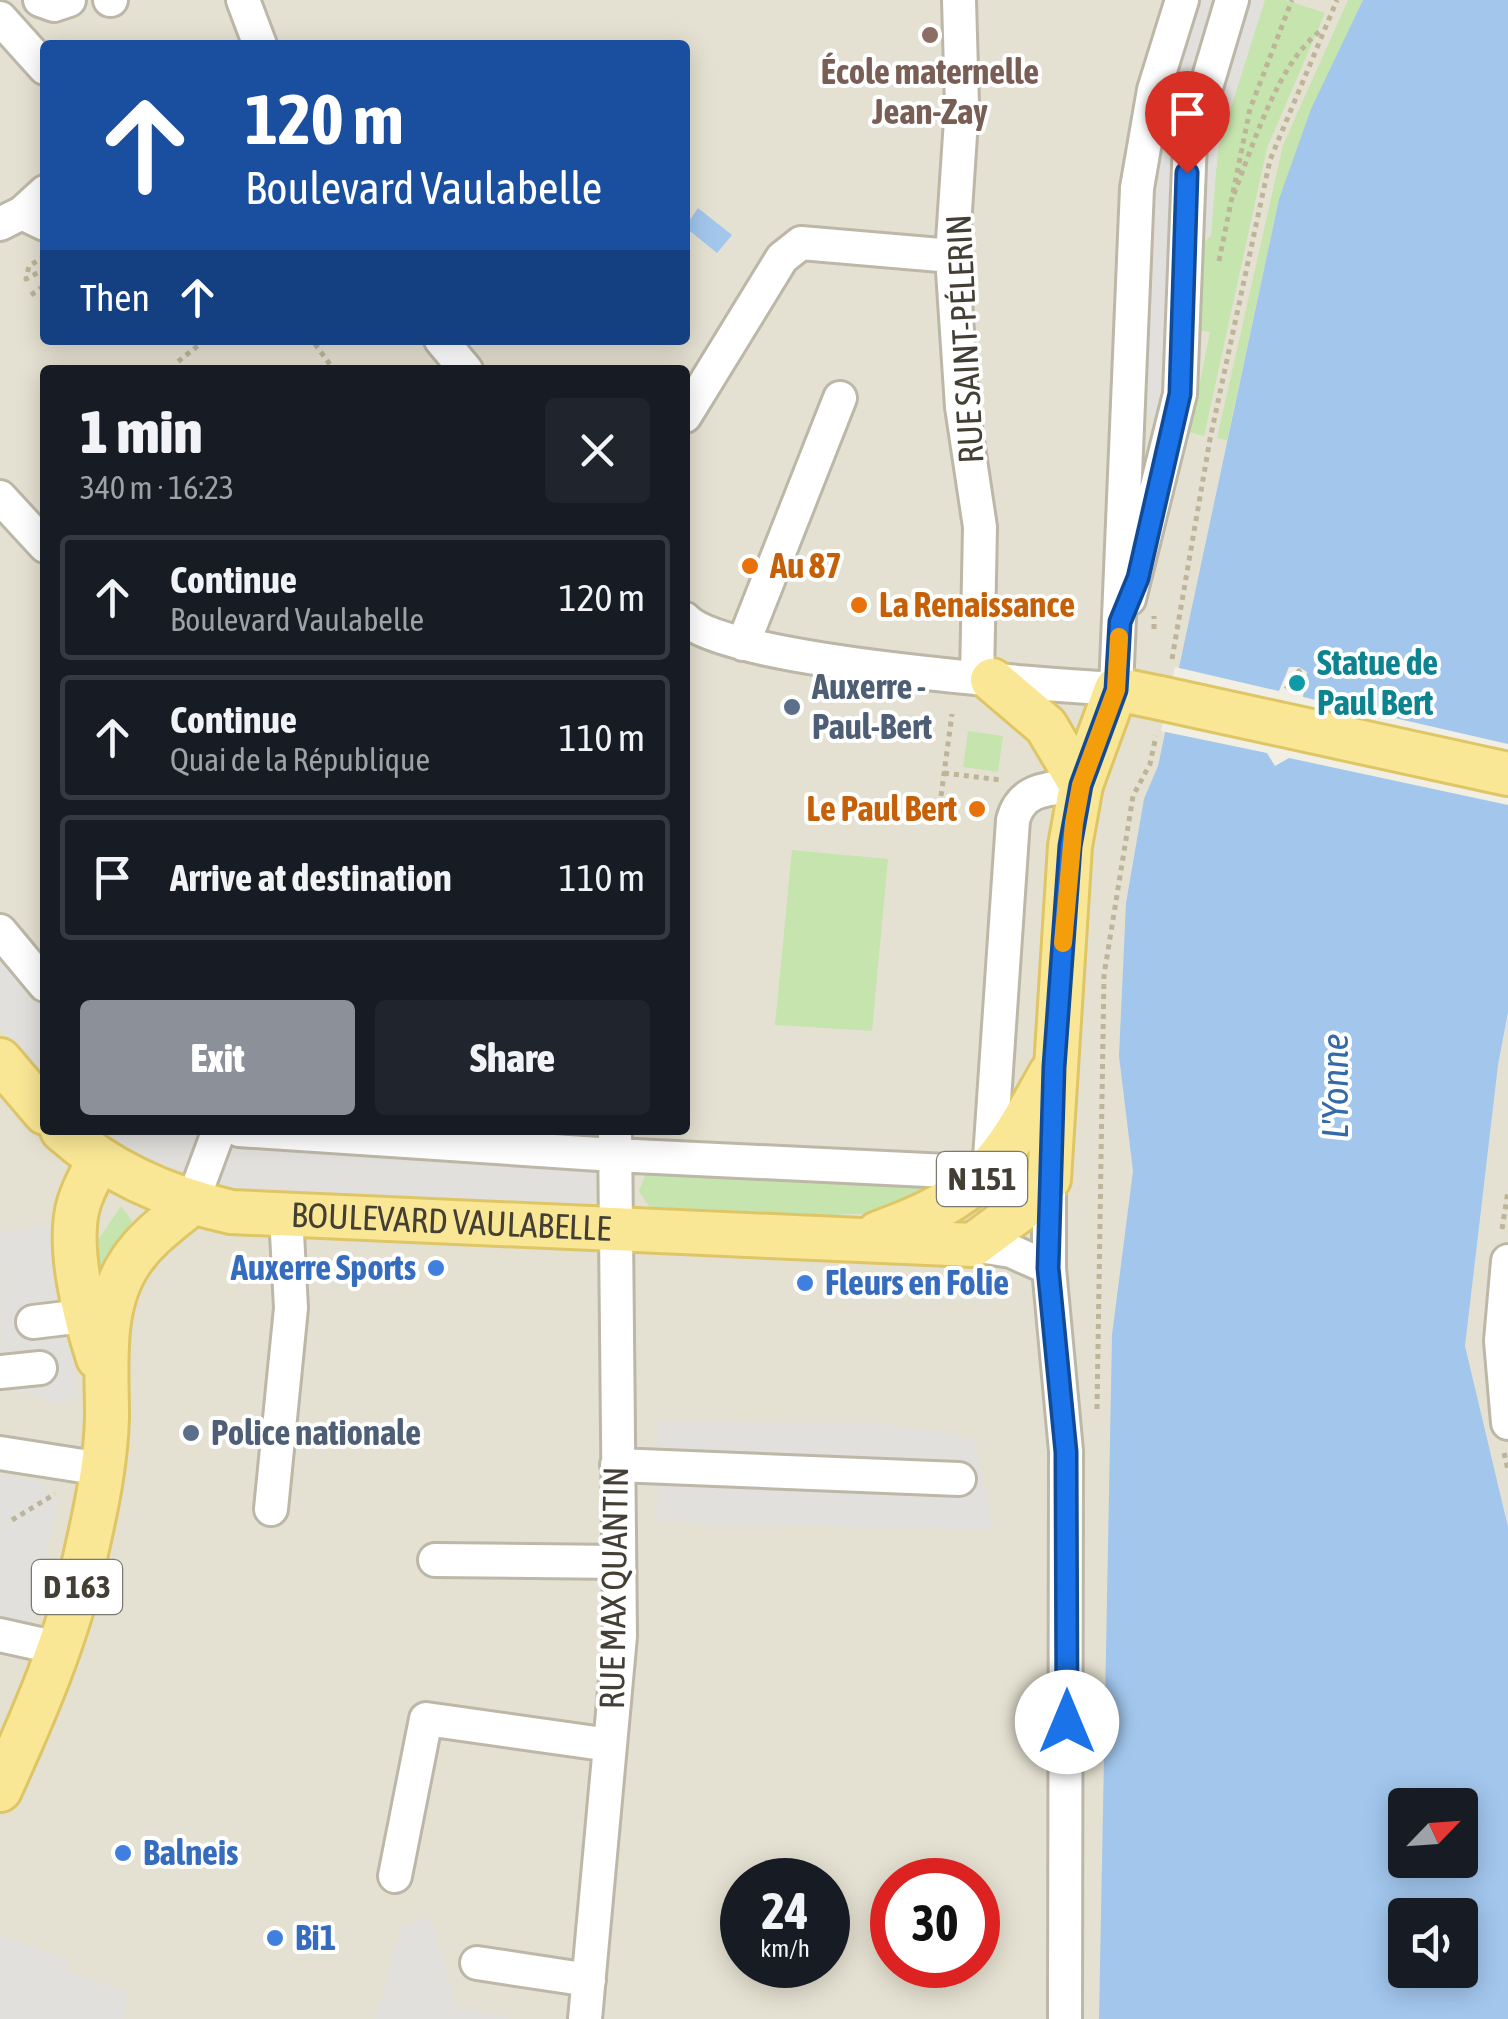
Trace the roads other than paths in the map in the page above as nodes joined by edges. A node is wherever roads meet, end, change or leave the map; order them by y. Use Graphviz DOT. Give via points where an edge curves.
graph roads {
  1 [pos="40,0"];
  2 [pos="69,0"];
  3 [pos="243,0"];
  4 [pos="959,0"];
  5 [pos="1182,0"];
  6 [pos="1232,0"];
  7 [pos="0,18"];
  8 [pos="258,40"];
  9 [pos="40,62"];
  10 [pos="952,256"];
  11 [pos="445,345"];
  12 [pos="462,365"];
  13 [pos="840,398"];
  14 [pos="690,408"];
  15 [pos="0,498"];
  16 [pos="40,541"];
  17 [pos="1120,622"];
  18 [pos="690,626"];
  19 [pos="743,644"];
  20 [pos="984,679"];
  21 [pos="1116,690"];
  22 [pos="1508,774"];
  23 [pos="1081,785"];
  24 [pos="0,930"];
  25 [pos="40,979"];
  26 [pos="0,1060"];
  27 [pos="1054,1067"];
  28 [pos="39,1094"];
  29 [pos="68,1135"];
  30 [pos="217,1135"];
  31 [pos="385,1135"];
  32 [pos="473,1138"];
  33 [pos="614,1142"];
  34 [pos="98,1160"];
  35 [pos="989,1173"];
  36 [pos="1050,1178"];
  37 [pos="192,1203"];
  38 [pos="286,1214"];
  39 [pos="613,1231"];
  40 [pos="863,1238"];
  41 [pos="973,1245"];
  42 [pos="1508,1261"];
  43 [pos="1048,1268"];
  44 [pos="98,1315"];
  45 [pos="33,1322"];
  46 [pos="40,1368"];
  47 [pos="0,1372"];
  48 [pos="1508,1423"];
  49 [pos="0,1453"];
  50 [pos="617,1465"];
  51 [pos="84,1479"];
  52 [pos="959,1479"];
  53 [pos="270,1509"];
  54 [pos="435,1560"];
  55 [pos="619,1562"];
  56 [pos="1,1631"];
  57 [pos="58,1648"];
  58 [pos="610,1745"];
  59 [pos="0,1790"];
  60 [pos="395,1876"];
  61 [pos="477,1963"];
  62 [pos="589,1980"];
  63 [pos="586,2019"];
  64 [pos="1065,2019"];
  1 -- 2 [label="street"];
  3 -- 8 [label="street"];
  4 -- 10 [label="street, RUE SAINT-PÉLERIN" via="962,105"];
  5 -- 17 [label="street" via="1154,90 1137,188"];
  6 -- 17 [label="street" via="1190,141 1180,394 1138,578"];
  7 -- 9 [label="street"];
  10 -- 14 [label="street" via="802,243 782,258"];
  10 -- 20 [label="street, RUE SAINT-PÉLERIN" via="962,407 980,527"];
  11 -- 12 [label="street"];
  13 -- 19 [label="street"];
  15 -- 16 [label="street"];
  17 -- 21 [label="street"];
  18 -- 19 [label="street"];
  19 -- 20 [label="street"];
  20 -- 21 [label="street"];
  20 -- 23 [label="main road" via="1046,726"];
  21 -- 22 [label="main road, bridge"];
  21 -- 23 [label="main road, BOULEVARD VAULABELLE / N 151"];
  23 -- 27 [label="main road, BOULEVARD VAULABELLE / N 151" via="1070,846"];
  23 -- 35 [label="street" via="1036,791 1024,798 1013,820"];
  24 -- 25 [label="street"];
  26 -- 28 [label="main road"];
  27 -- 35 [label="main road, BOULEVARD VAULABELLE / N 151"];
  27 -- 36 [label="main road, BOULEVARD VAULABELLE / N 151"];
  29 -- 34 [label="main road, BOULEVARD VAULABELLE / N 151"];
  30 -- 37 [label="street"];
  31 -- 32 [label="street"];
  32 -- 33 [label="street"];
  33 -- 35 [label="street"];
  33 -- 39 [label="street, RUE MAX QUANTIN"];
  34 -- 37 [label="main road, BOULEVARD VAULABELLE / N 151"];
  34 -- 44 [label="main road" via="78,1204 75,1230"];
  35 -- 40 [label="main road, BOULEVARD VAULABELLE / N 151" via="934,1213"];
  36 -- 41 [label="main road, N 151"];
  36 -- 43 [label="street"];
  37 -- 38 [label="main road, BOULEVARD VAULABELLE / N 151"];
  37 -- 44 [label="main road, D 163" via="130,1262"];
  38 -- 39 [label="main road, BOULEVARD VAULABELLE / N 151"];
  38 -- 53 [label="street" via="291,1308"];
  39 -- 40 [label="main road, BOULEVARD VAULABELLE / N 151"];
  39 -- 50 [label="street, RUE MAX QUANTIN"];
  40 -- 41 [label="main road, BOULEVARD VAULABELLE / N 151"];
  41 -- 43 [label="street, BOULEVARD VAULABELLE / N 151" via="1011,1251"];
  42 -- 48 [label="street" via="1502,1342"];
  43 -- 64 [label="street" via="1066,1452"];
  44 -- 45 [label="street"];
  44 -- 51 [label="main road, D 163" via="107,1417"];
  46 -- 47 [label="street"];
  49 -- 51 [label="street"];
  50 -- 52 [label="street"];
  50 -- 55 [label="street, RUE MAX QUANTIN"];
  51 -- 57 [label="main road, D 163" via="86,1556"];
  54 -- 55 [label="street"];
  55 -- 58 [label="street, RUE MAX QUANTIN"];
  56 -- 57 [label="street"];
  57 -- 59 [label="main road, D 163"];
  58 -- 60 [label="street" via="426,1720"];
  58 -- 62 [label="street, RUE MAX QUANTIN"];
  61 -- 62 [label="street"];
  62 -- 63 [label="street, RUE MAX QUANTIN"];
}
